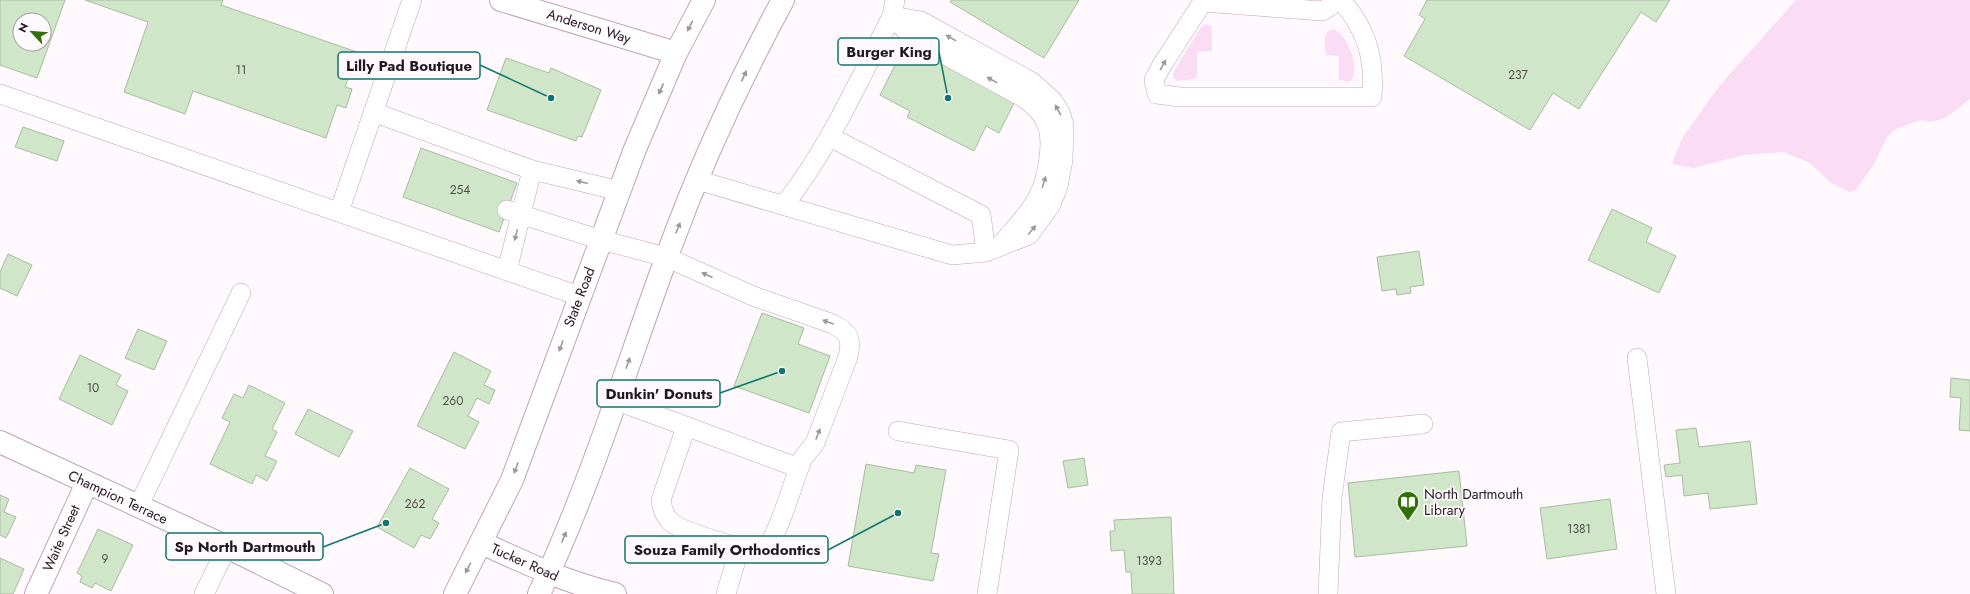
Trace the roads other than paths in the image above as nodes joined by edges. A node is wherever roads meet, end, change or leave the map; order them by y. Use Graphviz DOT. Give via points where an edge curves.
graph roads {
  1 [pos="412,0"];
  2 [pos="502,0"];
  3 [pos="704,0"];
  4 [pos="783,0"];
  5 [pos="1337,0"];
  6 [pos="1341,0"];
  7 [pos="1203,1"];
  8 [pos="894,8"];
  9 [pos="676,53"];
  10 [pos="0,94"];
  11 [pos="373,112"];
  12 [pos="830,137"];
  13 [pos="532,170"];
  14 [pos="697,180"];
  15 [pos="620,191"];
  16 [pos="784,204"];
  17 [pos="338,212"];
  18 [pos="514,212"];
  19 [pos="601,240"];
  20 [pos="992,250"];
  21 [pos="666,257"];
  22 [pos="507,271"];
  23 [pos="241,293"];
  24 [pos="579,296"];
  25 [pos="1637,358"];
  26 [pos="615,400"];
  27 [pos="1423,424"];
  28 [pos="686,427"];
  29 [pos="898,431"];
  30 [pos="0,442"];
  31 [pos="799,468"];
  32 [pos="86,482"];
  33 [pos="138,507"];
  34 [pos="482,543"];
  35 [pos="227,547"];
  36 [pos="740,548"];
  37 [pos="548,573"];
  38 [pos="36,594"];
  39 [pos="204,594"];
  40 [pos="322,594"];
  41 [pos="455,594"];
  42 [pos="539,594"];
  43 [pos="615,594"];
  44 [pos="726,594"];
  45 [pos="987,594"];
  46 [pos="1328,594"];
  47 [pos="1666,594"];
  1 -- 11 [label="lane"];
  2 -- 9 [label="main road, Anderson Way"];
  3 -- 9 [label="main road, State Road, one-way"];
  14 -- 4 [label="main road, one-way"];
  5 -- 7 [label="lane" via="1322,11"];
  6 -- 7 [label="lane, one-way" via="1353,14 1370,52 1374,74 1372,97 1158,94 1154,80"];
  8 -- 12 [label="lane"];
  20 -- 8 [label="lane, one-way" via="1029,235 1050,206 1058,187 1063,160 1064,125 1060,112 1053,101 1032,82"];
  9 -- 15 [label="main road, State Road, one-way"];
  10 -- 17 [label="lane"];
  11 -- 13 [label="lane"];
  11 -- 17 [label="lane"];
  12 -- 16 [label="lane" via="803,181"];
  12 -- 20 [label="lane" via="982,216"];
  15 -- 13 [label="lane, one-way"];
  13 -- 18 [label="lane"];
  14 -- 16 [label="lane"];
  21 -- 14 [label="main road, one-way"];
  15 -- 19 [label="main road, State Road"];
  16 -- 20 [label="lane" via="952,255"];
  17 -- 22 [label="lane"];
  18 -- 19 [label="lane"];
  18 -- 22 [label="lane, one-way"];
  19 -- 21 [label="lane"];
  19 -- 24 [label="main road, State Road"];
  26 -- 21 [label="main road, one-way"];
  31 -- 21 [label="lane, one-way" via="803,458 815,443 848,357 849,337 834,324 753,296"];
  22 -- 24 [label="lane"];
  23 -- 33 [label="lane"];
  24 -- 34 [label="main road, State Road, one-way" via="512,480"];
  25 -- 47 [label="lane"];
  26 -- 28 [label="lane"];
  37 -- 26 [label="main road, one-way" via="578,502"];
  27 -- 46 [label="lane" via="1341,432 1332,498"];
  28 -- 31 [label="lane"];
  28 -- 36 [label="lane" via="661,500 662,508 670,522 677,527"];
  29 -- 45 [label="lane" via="1009,450"];
  30 -- 32 [label="main road, Champion Terrace"];
  31 -- 36 [label="lane" via="771,540 759,551"];
  32 -- 33 [label="main road, Champion Terrace"];
  32 -- 38 [label="main road, Waite Street"];
  33 -- 35 [label="main road, Champion Terrace"];
  34 -- 37 [label="main road, Tucker Road"];
  34 -- 41 [label="main road, State Road, one-way"];
  35 -- 39 [label="lane"];
  35 -- 40 [label="main road, Champion Terrace"];
  36 -- 44 [label="lane"];
  37 -- 42 [label="main road"];
  37 -- 43 [label="main road, Tucker Road"];
}
